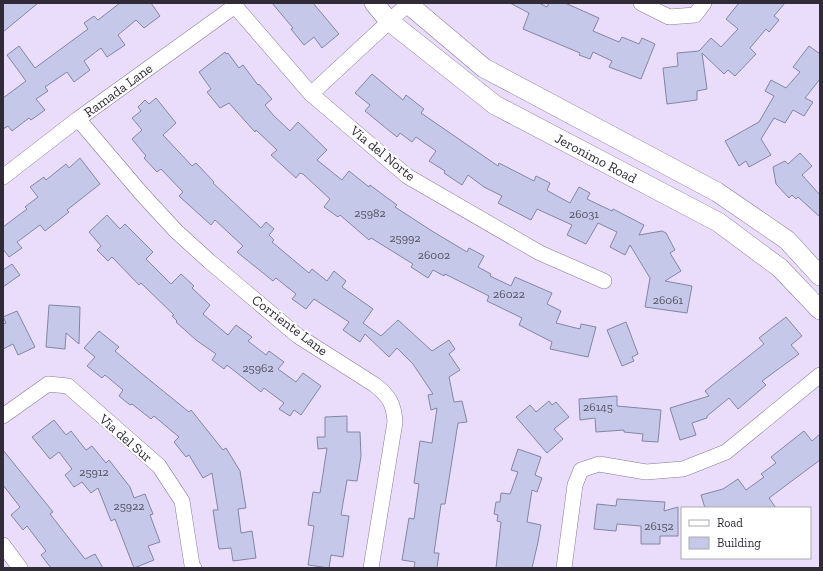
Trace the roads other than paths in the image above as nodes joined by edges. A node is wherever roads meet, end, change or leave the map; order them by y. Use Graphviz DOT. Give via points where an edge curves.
graph roads {
  1 [pos="374,3"];
  2 [pos="408,3"];
  3 [pos="641,3"];
  4 [pos="704,3"];
  5 [pos="236,6"];
  6 [pos="388,21"];
  7 [pos="311,94"];
  8 [pos="78,119"];
  9 [pos="3,177"];
  10 [pos="820,276"];
  11 [pos="604,281"];
  12 [pos="820,310"];
  13 [pos="820,375"];
  14 [pos="3,416"];
  15 [pos="3,545"];
  16 [pos="20,568"];
  17 [pos="194,568"];
  18 [pos="371,568"];
  19 [pos="564,568"];
  1 -- 6 [label="main road, Jeronimo Road"];
  2 -- 6 [label="street"];
  2 -- 10 [label="main road, Jeronimo Road" via="484,68 717,192 787,240"];
  3 -- 4 [label="street" via="669,17 695,15"];
  5 -- 7 [label="street, Via del Norte"];
  5 -- 8 [label="street, Ramada Lane"];
  6 -- 7 [label="street"];
  6 -- 12 [label="main road, Jeronimo Road" via="495,105 718,222 780,268"];
  7 -- 11 [label="street, Via del Norte" via="407,176 540,253"];
  8 -- 9 [label="street, Ramada Lane"];
  8 -- 18 [label="street, Corriente Lane" via="176,231 209,261 298,336 375,385 391,401 395,422"];
  13 -- 19 [label="street" via="726,452 683,469 646,472 599,464 581,470 575,485"];
  14 -- 17 [label="street, Via del Sur" via="48,384 68,386 159,466 182,501"];
  15 -- 16 [label="street"];
}
